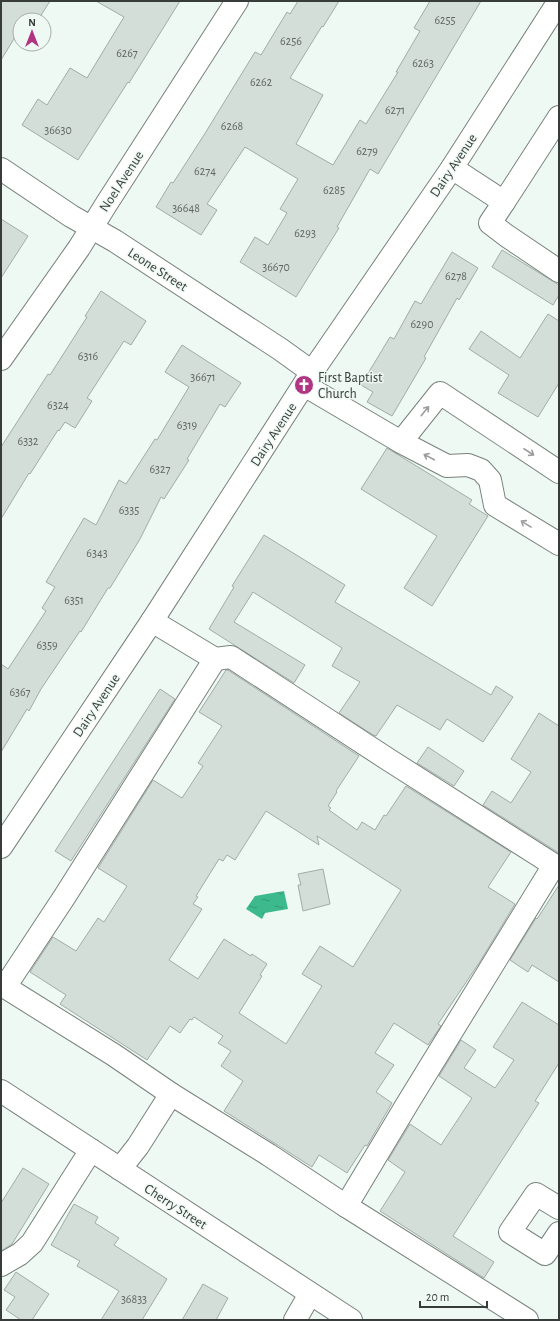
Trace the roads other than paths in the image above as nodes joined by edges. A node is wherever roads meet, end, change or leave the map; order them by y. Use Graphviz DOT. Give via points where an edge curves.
graph roads {
  1 [pos="237,1"];
  2 [pos="559,1"];
  3 [pos="559,117"];
  4 [pos="452,168"];
  5 [pos="1,169"];
  6 [pos="504,202"];
  7 [pos="92,227"];
  8 [pos="559,271"];
  9 [pos="1,359"];
  10 [pos="308,378"];
  11 [pos="401,442"];
  12 [pos="559,472"];
  13 [pos="559,544"];
  14 [pos="152,621"];
  15 [pos="215,659"];
  16 [pos="1,847"];
  17 [pos="1,1091"];
  18 [pos="171,1094"];
  19 [pos="91,1150"];
  20 [pos="120,1170"];
  21 [pos="346,1206"];
  22 [pos="559,1208"];
  23 [pos="559,1233"];
  24 [pos="1,1264"];
  25 [pos="310,1294"];
  26 [pos="294,1320"];
  27 [pos="351,1320"];
  28 [pos="527,1320"];
  1 -- 7 [label="street, Noel Avenue"];
  2 -- 4 [label="street, Dairy Avenue"];
  3 -- 6 [label="street"];
  4 -- 6 [label="street"];
  4 -- 10 [label="street, Dairy Avenue"];
  5 -- 7 [label="street, Leone Street" via="71,216"];
  6 -- 8 [label="street" via="490,223"];
  7 -- 9 [label="street, Noel Avenue"];
  7 -- 10 [label="street, Leone Street" via="273,344"];
  10 -- 11 [label="street, Leone Street"];
  10 -- 14 [label="street, Dairy Avenue"];
  11 -- 12 [label="street, one-way" via="440,393"];
  13 -- 11 [label="street, Leone Street, one-way" via="496,505 490,480 481,470 468,465 447,466"];
  14 -- 15 [label="street"];
  14 -- 16 [label="street, Dairy Avenue"];
  15 -- 18 [label="street" via="5,987"];
  15 -- 21 [label="street" via="231,657 554,865"];
  17 -- 19 [label="street, Cherry Street"];
  18 -- 20 [label="street"];
  18 -- 21 [label="street"];
  19 -- 20 [label="street, Cherry Street"];
  19 -- 24 [label="street" via="32,1243 20,1254"];
  20 -- 25 [label="street, Cherry Street"];
  21 -- 28 [label="street"];
  22 -- 23 [label="street" via="536,1194 510,1232 545,1254"];
  25 -- 26 [label="street"];
  25 -- 27 [label="street, Cherry Street"];
}
